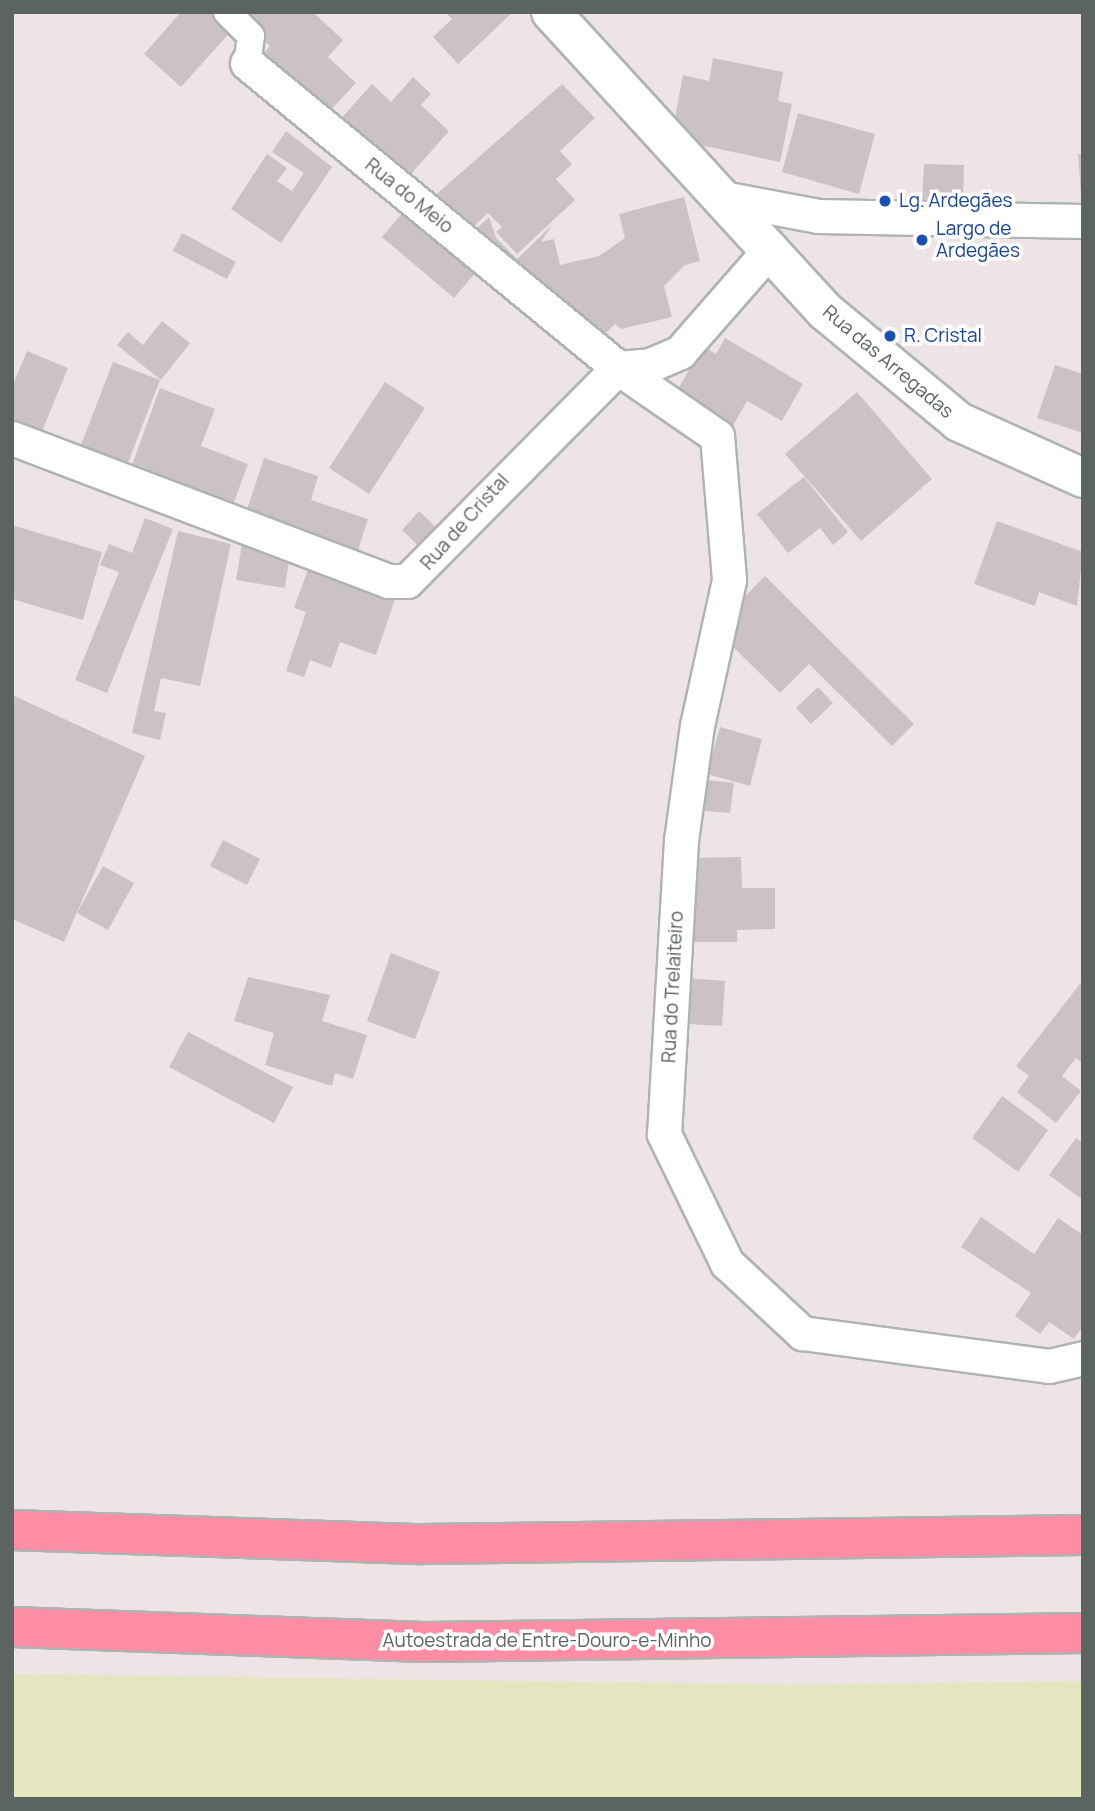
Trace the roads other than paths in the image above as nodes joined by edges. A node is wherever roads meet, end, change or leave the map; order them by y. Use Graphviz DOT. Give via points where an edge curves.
graph roads {
  1 [pos="227,12"];
  2 [pos="551,12"];
  3 [pos="247,63"];
  4 [pos="728,199"];
  5 [pos="1083,221"];
  6 [pos="771,248"];
  7 [pos="618,368"];
  8 [pos="12,438"];
  9 [pos="1083,478"];
  10 [pos="1083,1358"];
  11 [pos="12,1530"];
  12 [pos="1083,1535"];
  13 [pos="12,1627"];
  14 [pos="1083,1633"];
  1 -- 3 [label="street, Rua do Meio" via="251,36"];
  2 -- 4 [label="street, Rua das Arregadas" via="651,129"];
  3 -- 7 [label="street, Rua do Meio"];
  4 -- 5 [label="street" via="818,216"];
  4 -- 6 [label="street, Rua das Arregadas"];
  6 -- 7 [label="street" via="680,352 650,365"];
  6 -- 9 [label="street, Rua das Arregadas" via="825,311 959,422"];
  7 -- 8 [label="street, Rua de Cristal" via="407,581 388,581"];
  7 -- 10 [label="street, Rua do Trelaiteiro" via="718,436 729,580 697,725 681,840 664,1134 727,1262 802,1333 1049,1366"];
  11 -- 12 [label="highway" via="449,1544"];
  13 -- 14 [label="highway, Autoestrada de Entre-Douro-e-Minho" via="424,1642"];
}
